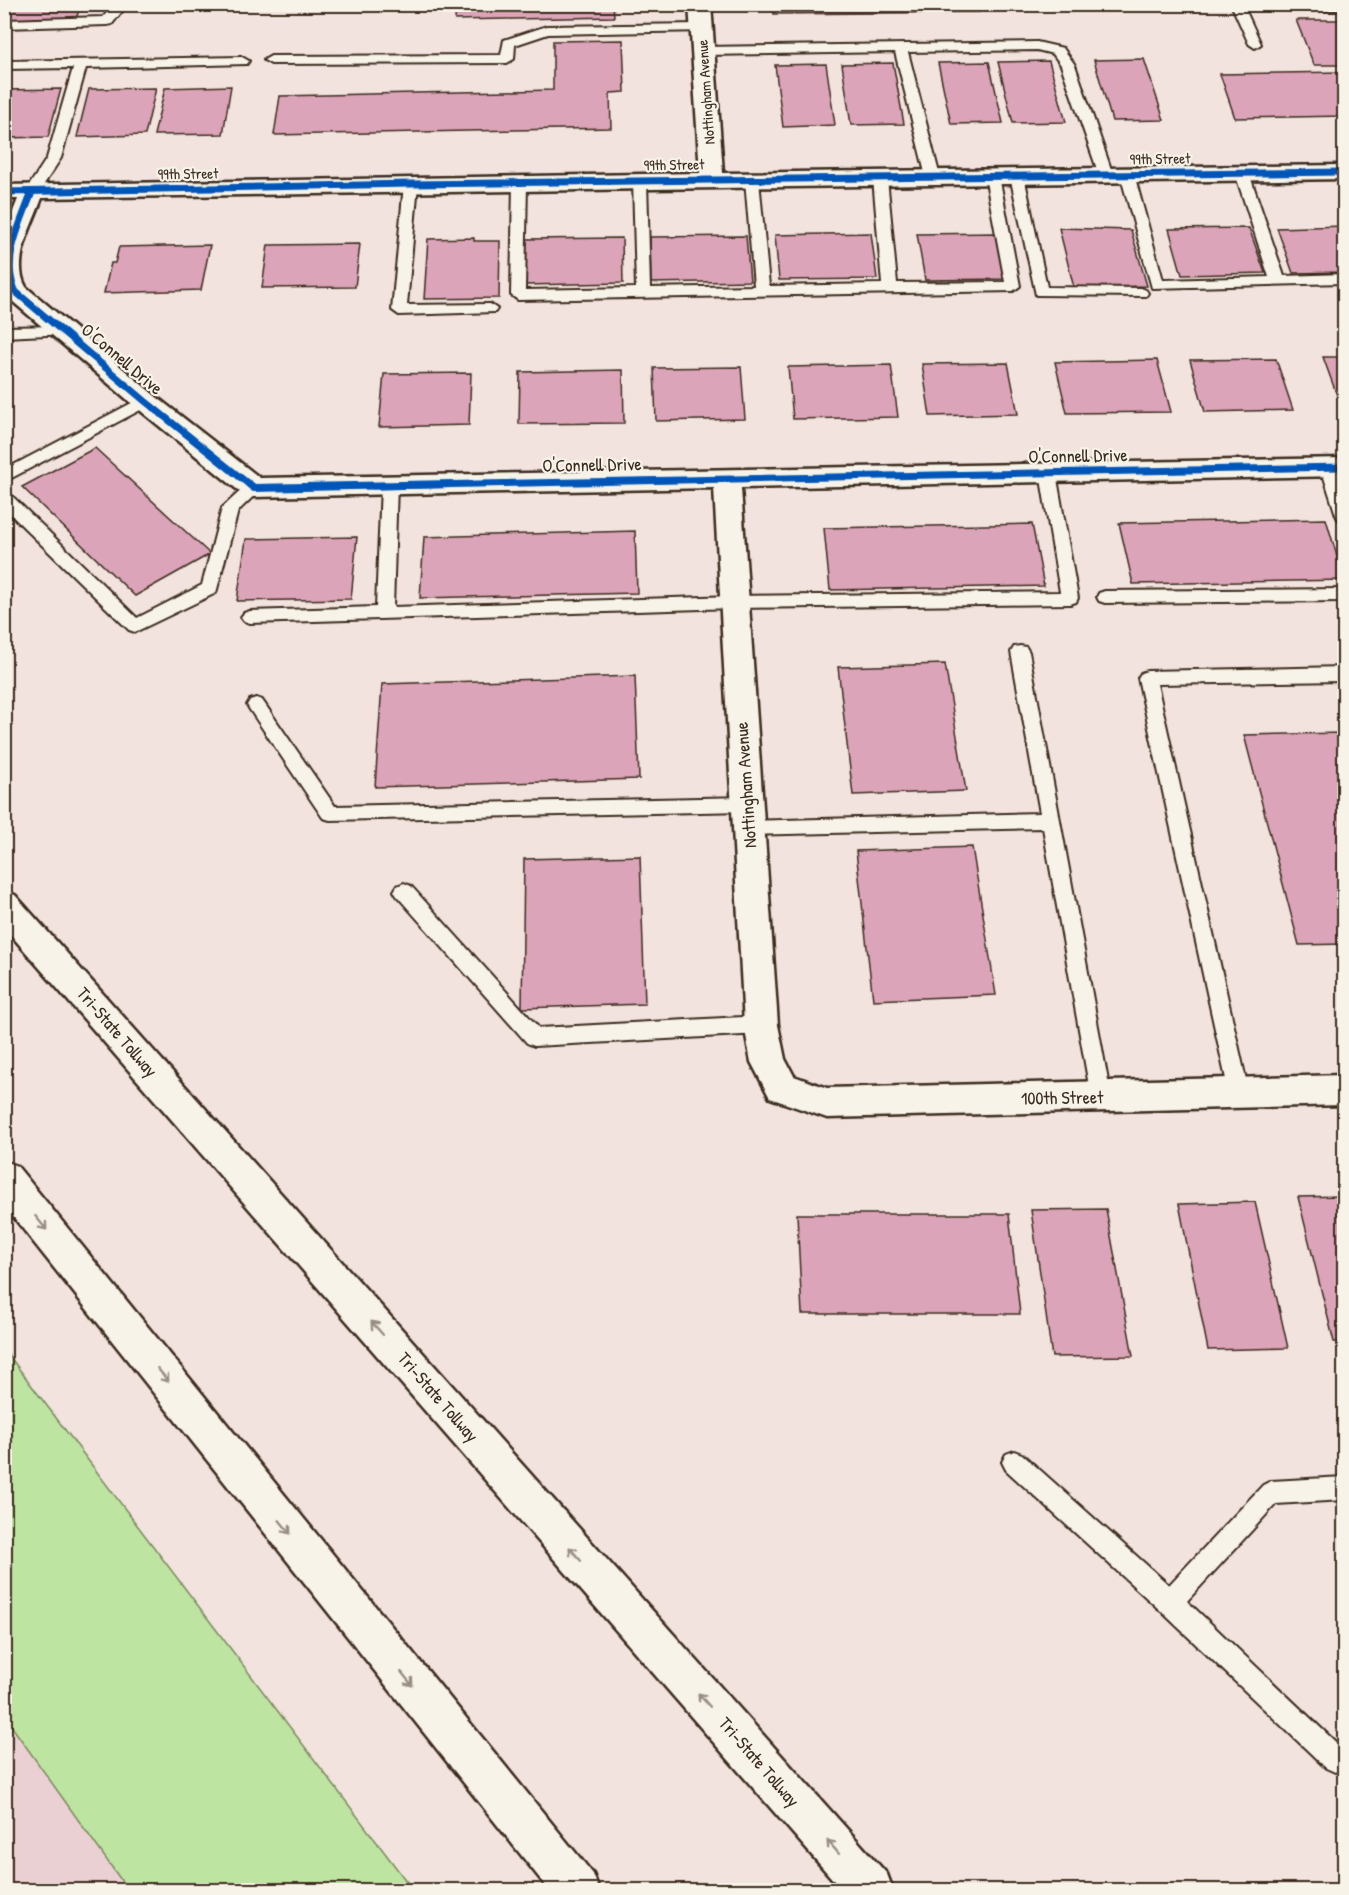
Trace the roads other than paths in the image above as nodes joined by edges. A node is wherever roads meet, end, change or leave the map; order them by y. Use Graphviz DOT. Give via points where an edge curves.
graph roads {
  1 [pos="122,4"];
  2 [pos="699,4"];
  3 [pos="1344,6"];
  4 [pos="4,24"];
  5 [pos="701,28"];
  6 [pos="1255,44"];
  7 [pos="901,48"];
  8 [pos="703,51"];
  9 [pos="271,60"];
  10 [pos="242,61"];
  11 [pos="81,64"];
  12 [pos="4,65"];
  13 [pos="1344,171"];
  14 [pos="1242,173"];
  15 [pos="1116,175"];
  16 [pos="992,176"];
  17 [pos="1017,176"];
  18 [pos="933,177"];
  19 [pos="880,178"];
  20 [pos="712,180"];
  21 [pos="752,180"];
  22 [pos="640,181"];
  23 [pos="520,183"];
  24 [pos="411,184"];
  25 [pos="4,192"];
  26 [pos="32,192"];
  27 [pos="7,255"];
  28 [pos="1344,279"];
  29 [pos="1278,281"];
  30 [pos="890,288"];
  31 [pos="762,290"];
  32 [pos="643,292"];
  33 [pos="1141,292"];
  34 [pos="490,309"];
  35 [pos="63,331"];
  36 [pos="4,332"];
  37 [pos="145,401"];
  38 [pos="1336,468"];
  39 [pos="1048,473"];
  40 [pos="4,477"];
  41 [pos="727,479"];
  42 [pos="389,485"];
  43 [pos="254,488"];
  44 [pos="4,498"];
  45 [pos="1344,515"];
  46 [pos="1344,595"];
  47 [pos="1105,597"];
  48 [pos="734,602"];
  49 [pos="384,613"];
  50 [pos="250,617"];
  51 [pos="1020,652"];
  52 [pos="1344,674"];
  53 [pos="256,705"];
  54 [pos="748,816"];
  55 [pos="1051,820"];
  56 [pos="404,891"];
  57 [pos="4,904"];
  58 [pos="761,1025"];
  59 [pos="782,1087"];
  60 [pos="1344,1090"];
  61 [pos="1239,1093"];
  62 [pos="1101,1097"];
  63 [pos="4,1177"];
  64 [pos="1014,1462"];
  65 [pos="1344,1488"];
  66 [pos="1170,1602"];
  67 [pos="1341,1758"];
  68 [pos="577,1890"];
  69 [pos="871,1890"];
  1 -- 4 [label="lane" via="107,21"];
  2 -- 5 [label="main road, Nottingham Avenue"];
  3 -- 6 [label="lane" via="1238,5"];
  5 -- 8 [label="main road, Nottingham Avenue"];
  5 -- 9 [label="lane" via="548,30 509,43 507,59"];
  7 -- 8 [label="lane"];
  7 -- 15 [label="lane" via="1037,46 1058,51 1068,65"];
  7 -- 18 [label="lane"];
  8 -- 20 [label="main road, Nottingham Avenue"];
  10 -- 11 [label="lane"];
  11 -- 12 [label="lane"];
  11 -- 26 [label="lane" via="54,158"];
  13 -- 14 [label="main road, 99th Street"];
  14 -- 15 [label="main road, 99th Street"];
  14 -- 29 [label="lane"];
  15 -- 17 [label="main road, 99th Street"];
  15 -- 29 [label="lane" via="1157,285"];
  16 -- 17 [label="main road, 99th Street"];
  16 -- 18 [label="main road, 99th Street"];
  16 -- 30 [label="lane" via="1013,286"];
  17 -- 33 [label="lane" via="1041,292"];
  18 -- 19 [label="main road, 99th Street"];
  19 -- 21 [label="main road, 99th Street"];
  19 -- 30 [label="lane"];
  20 -- 21 [label="main road, 99th Street"];
  20 -- 22 [label="main road, 99th Street"];
  21 -- 31 [label="lane"];
  22 -- 23 [label="main road, 99th Street"];
  22 -- 32 [label="lane"];
  23 -- 24 [label="main road, 99th Street"];
  23 -- 32 [label="lane" via="518,295"];
  24 -- 26 [label="main road, 99th Street"];
  24 -- 34 [label="lane" via="399,309"];
  25 -- 26 [label="main road, 99th Street"];
  26 -- 27 [label="main road, O'Connell Drive"];
  27 -- 35 [label="main road, O'Connell Drive" via="9,280 16,292"];
  28 -- 29 [label="lane"];
  30 -- 31 [label="lane"];
  31 -- 32 [label="lane"];
  35 -- 36 [label="lane"];
  35 -- 37 [label="main road, O'Connell Drive"];
  37 -- 40 [label="lane"];
  37 -- 43 [label="main road, O'Connell Drive"];
  38 -- 39 [label="main road, O'Connell Drive"];
  38 -- 45 [label="lane"];
  39 -- 41 [label="main road, O'Connell Drive"];
  39 -- 48 [label="lane" via="1070,598"];
  41 -- 42 [label="main road, O'Connell Drive"];
  41 -- 48 [label="main road, Nottingham Avenue"];
  42 -- 43 [label="main road, O'Connell Drive"];
  42 -- 49 [label="lane"];
  43 -- 44 [label="lane" via="230,508 210,589 135,626"];
  46 -- 47 [label="lane"];
  48 -- 49 [label="lane"];
  48 -- 54 [label="main road, Nottingham Avenue"];
  49 -- 50 [label="lane"];
  51 -- 55 [label="lane"];
  52 -- 61 [label="lane" via="1146,678"];
  53 -- 54 [label="lane" via="330,813"];
  54 -- 55 [label="lane"];
  54 -- 58 [label="main road, Nottingham Avenue"];
  55 -- 62 [label="lane"];
  56 -- 58 [label="lane" via="534,1037"];
  69 -- 57 [label="main road, Tri-State Tollway, one-way"];
  58 -- 59 [label="main road, Nottingham Avenue" via="768,1062"];
  59 -- 62 [label="main road, 100th Street" via="827,1103"];
  60 -- 61 [label="main road, 100th Street"];
  61 -- 62 [label="main road, 100th Street"];
  63 -- 68 [label="main road, one-way"];
  64 -- 66 [label="lane"];
  65 -- 66 [label="lane" via="1271,1493"];
  66 -- 67 [label="lane"];
}
